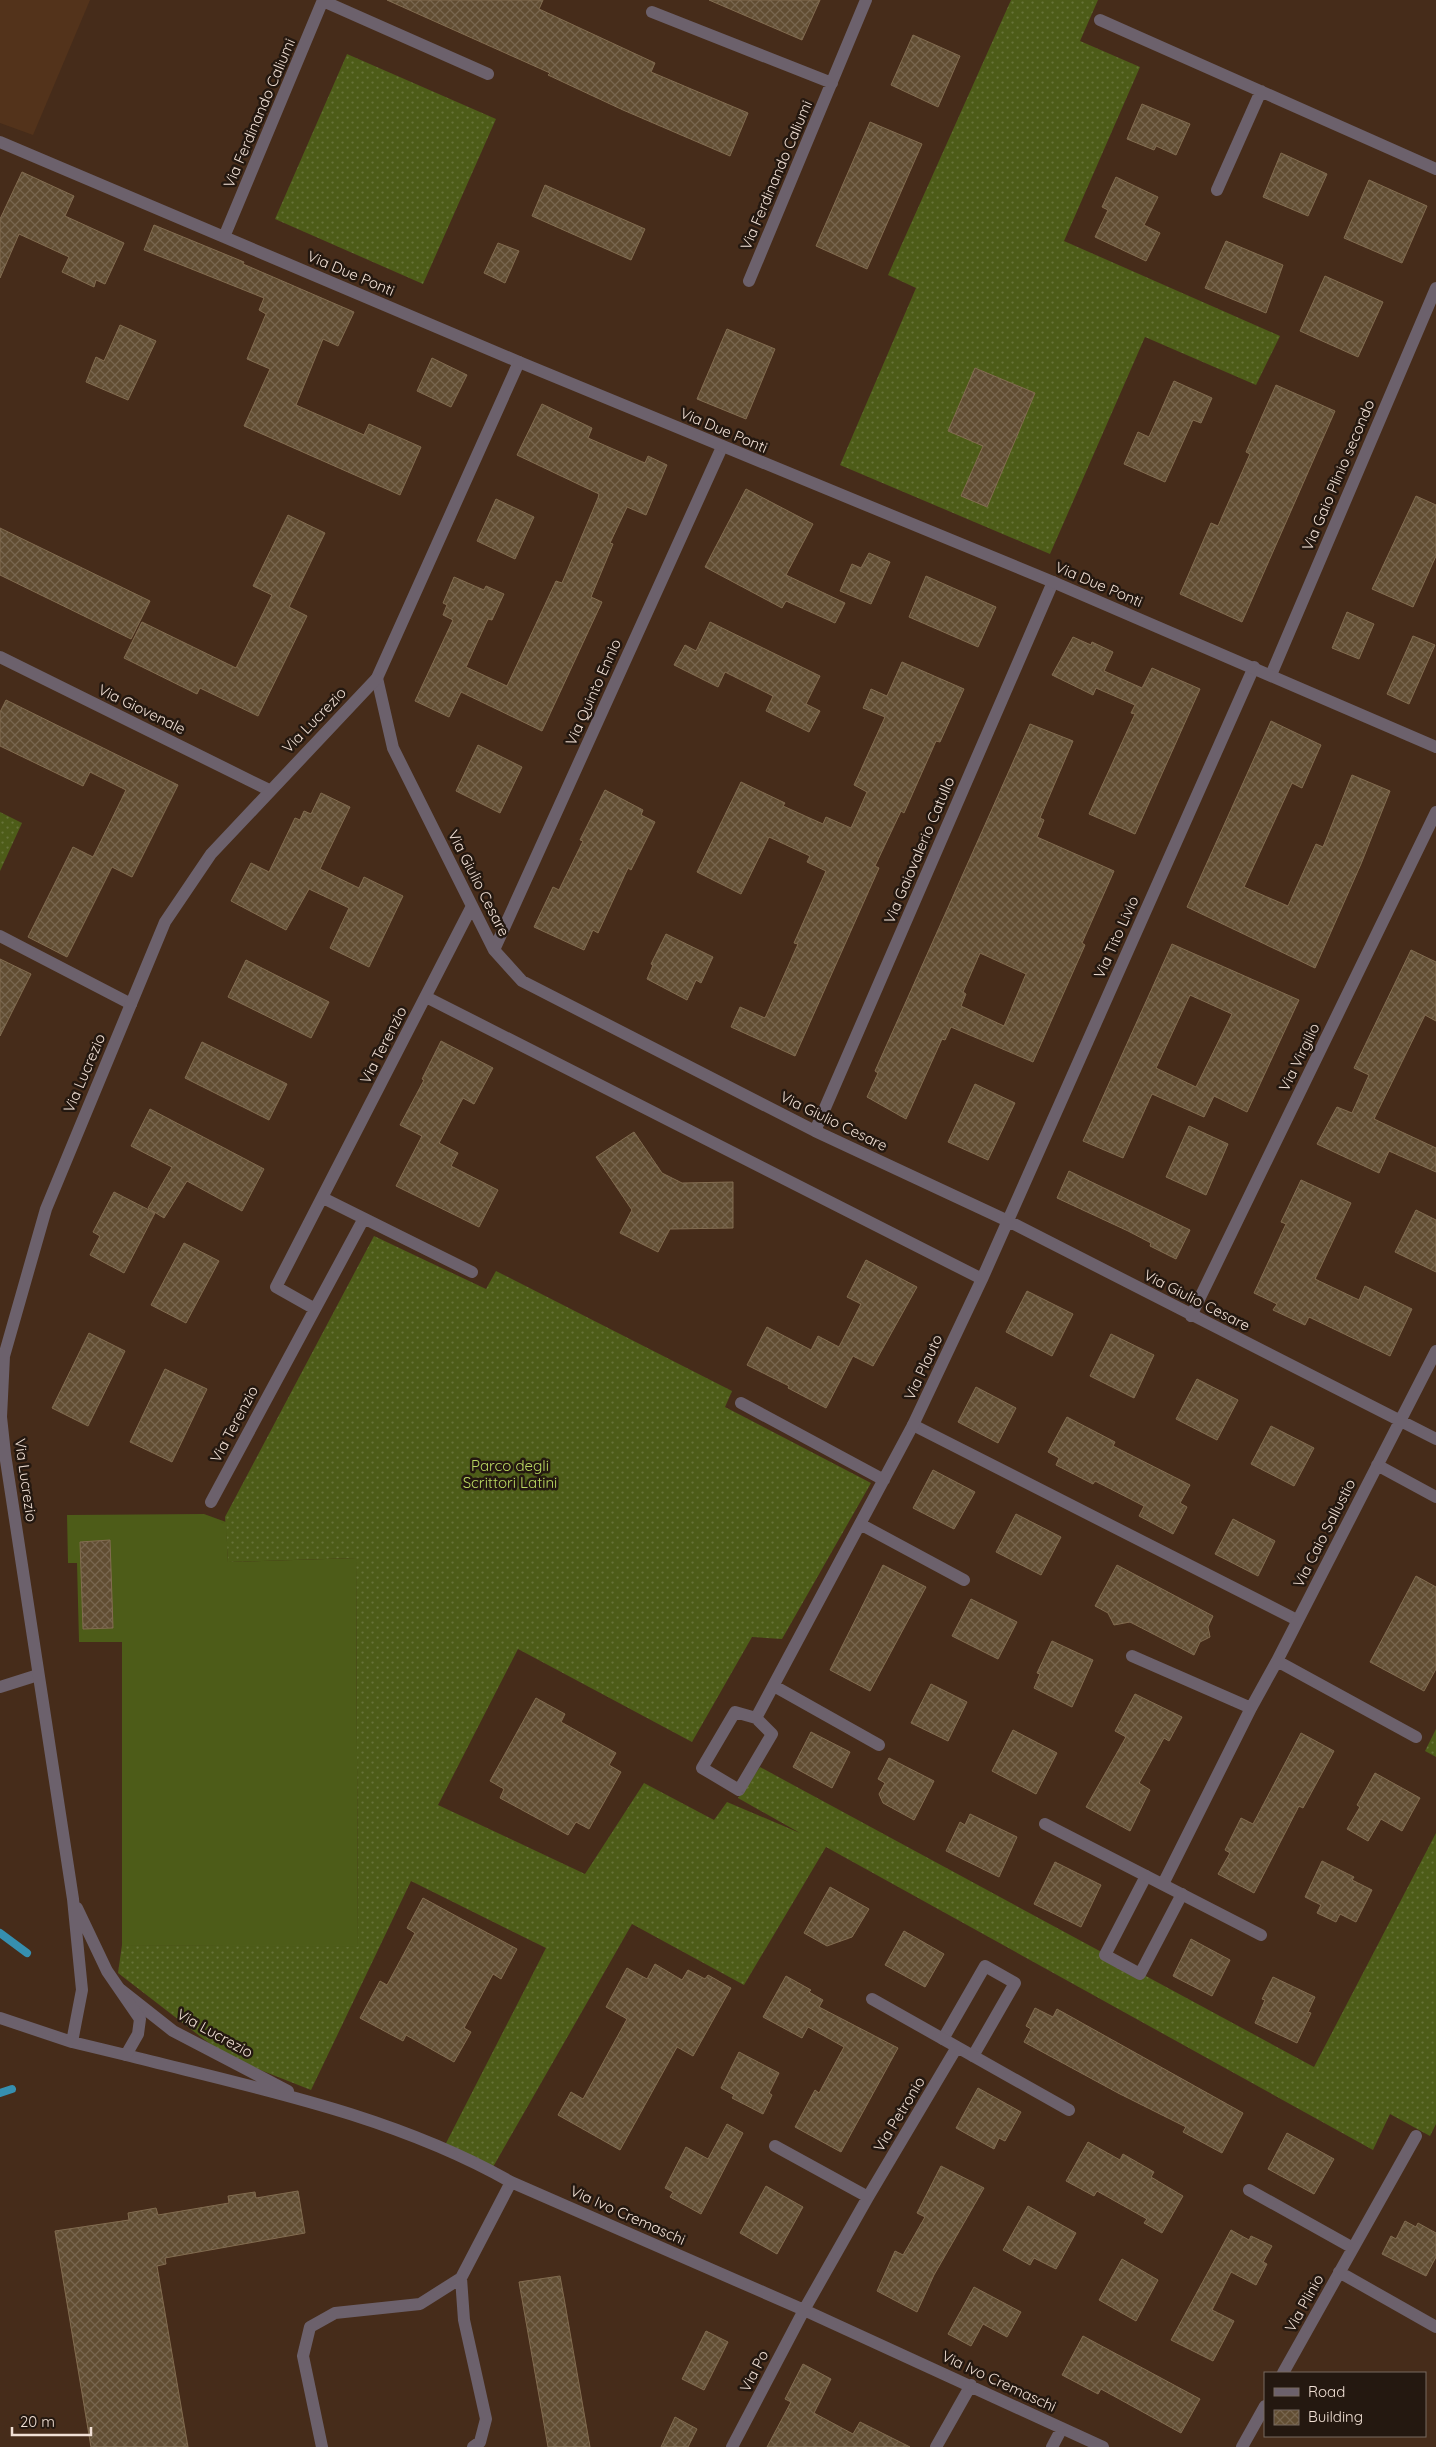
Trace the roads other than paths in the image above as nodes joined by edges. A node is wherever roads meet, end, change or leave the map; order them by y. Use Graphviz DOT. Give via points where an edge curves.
graph roads {
  1 [pos="323,0"];
  2 [pos="866,0"];
  3 [pos="652,12"];
  4 [pos="1100,20"];
  5 [pos="488,74"];
  6 [pos="832,83"];
  7 [pos="1261,91"];
  8 [pos="0,142"];
  9 [pos="1436,169"];
  10 [pos="1218,190"];
  11 [pos="224,237"];
  12 [pos="749,281"];
  13 [pos="1436,288"];
  14 [pos="520,362"];
  15 [pos="722,447"];
  16 [pos="1053,582"];
  17 [pos="0,656"];
  18 [pos="1254,667"];
  19 [pos="1271,674"];
  20 [pos="377,678"];
  21 [pos="1436,747"];
  22 [pos="269,790"];
  23 [pos="1436,812"];
  24 [pos="472,906"];
  25 [pos="0,936"];
  26 [pos="494,950"];
  27 [pos="426,997"];
  28 [pos="131,1004"];
  29 [pos="815,1131"];
  30 [pos="323,1198"];
  31 [pos="362,1220"];
  32 [pos="1008,1221"];
  33 [pos="472,1272"];
  34 [pos="982,1279"];
  35 [pos="315,1309"];
  36 [pos="1192,1316"];
  37 [pos="1436,1352"];
  38 [pos="741,1403"];
  39 [pos="1400,1419"];
  40 [pos="914,1426"];
  41 [pos="1436,1439"];
  42 [pos="1377,1465"];
  43 [pos="884,1480"];
  44 [pos="1436,1497"];
  45 [pos="211,1502"];
  46 [pos="860,1524"];
  47 [pos="964,1580"];
  48 [pos="1297,1620"];
  49 [pos="1132,1656"];
  50 [pos="1277,1661"];
  51 [pos="38,1675"];
  52 [pos="774,1686"];
  53 [pos="0,1687"];
  54 [pos="1251,1708"];
  55 [pos="756,1718"];
  56 [pos="1416,1737"];
  57 [pos="879,1745"];
  58 [pos="1045,1824"];
  59 [pos="1146,1876"];
  60 [pos="1163,1884"];
  61 [pos="1182,1894"];
  62 [pos="73,1899"];
  63 [pos="1261,1935"];
  64 [pos="116,1985"];
  65 [pos="872,1999"];
  66 [pos="0,2018"];
  67 [pos="943,2039"];
  68 [pos="72,2042"];
  69 [pos="957,2047"];
  70 [pos="126,2055"];
  71 [pos="973,2056"];
  72 [pos="305,2100"];
  73 [pos="1070,2110"];
  74 [pos="1416,2136"];
  75 [pos="775,2146"];
  76 [pos="511,2182"];
  77 [pos="1249,2190"];
  78 [pos="868,2197"];
  79 [pos="1353,2248"];
  80 [pos="1339,2272"];
  81 [pos="461,2278"];
  82 [pos="804,2310"];
  83 [pos="1436,2327"];
  84 [pos="1284,2372"];
  85 [pos="971,2386"];
  86 [pos="1264,2408"];
  87 [pos="1062,2428"];
  88 [pos="322,2447"];
  89 [pos="474,2447"];
  90 [pos="732,2447"];
  91 [pos="936,2447"];
  92 [pos="1052,2447"];
  93 [pos="1103,2447"];
  94 [pos="1242,2447"];
  1 -- 5 [label="street, Via Ferdinando Caliumi"];
  1 -- 11 [label="street, Via Ferdinando Caliumi"];
  2 -- 6 [label="street, Via Ferdinando Caliumi"];
  3 -- 6 [label="street"];
  4 -- 7 [label="street"];
  6 -- 12 [label="street, Via Ferdinando Caliumi"];
  7 -- 9 [label="street"];
  7 -- 10 [label="street"];
  8 -- 11 [label="street, Via Due Ponti"];
  11 -- 14 [label="street, Via Due Ponti"];
  13 -- 19 [label="street, Via Gaio Plinio secondo"];
  14 -- 15 [label="street, Via Due Ponti"];
  14 -- 20 [label="street, Via Lucrezio"];
  15 -- 16 [label="street, Via Due Ponti"];
  15 -- 26 [label="street, Via Quinto Ennio"];
  16 -- 18 [label="street, Via Due Ponti"];
  16 -- 29 [label="street, Via Gaiovalerio Catullo"];
  17 -- 22 [label="street, Via Giovenale"];
  18 -- 19 [label="street, Via Due Ponti"];
  18 -- 32 [label="street, Via Tito Livio"];
  19 -- 21 [label="street, Via Due Ponti"];
  20 -- 22 [label="street, Via Lucrezio"];
  20 -- 24 [label="street, Via Giulio Cesare" via="393,748"];
  22 -- 28 [label="street, Via Lucrezio" via="210,854 165,922"];
  23 -- 36 [label="street, Via Virgilio"];
  24 -- 26 [label="street, Via Giulio Cesare"];
  24 -- 27 [label="street, Via Terenzio"];
  25 -- 28 [label="street"];
  26 -- 29 [label="street, Via Giulio Cesare" via="522,981"];
  27 -- 30 [label="street, Via Terenzio"];
  27 -- 34 [label="street"];
  28 -- 51 [label="street, Via Lucrezio" via="46,1209 4,1356 1,1417"];
  29 -- 32 [label="street, Via Giulio Cesare"];
  30 -- 31 [label="street"];
  30 -- 35 [label="street, Via Terenzio" via="276,1287"];
  31 -- 33 [label="street"];
  31 -- 35 [label="street, Via Terenzio"];
  32 -- 34 [label="street, Via Plauto"];
  32 -- 36 [label="street, Via Giulio Cesare"];
  34 -- 40 [label="street, Via Plauto"];
  35 -- 45 [label="street, Via Terenzio"];
  36 -- 39 [label="street, Via Giulio Cesare"];
  37 -- 39 [label="street, Via Caio Sallustio"];
  38 -- 43 [label="street"];
  39 -- 41 [label="street, Via Giulio Cesare"];
  39 -- 42 [label="street, Via Caio Sallustio"];
  40 -- 43 [label="street, Via Plauto"];
  40 -- 48 [label="street"];
  42 -- 44 [label="street"];
  42 -- 48 [label="street, Via Caio Sallustio"];
  43 -- 46 [label="street, Via Plauto"];
  46 -- 47 [label="street"];
  46 -- 52 [label="street, Via Plauto"];
  48 -- 50 [label="street, Via Caio Sallustio"];
  49 -- 54 [label="street"];
  50 -- 54 [label="street, Via Caio Sallustio"];
  50 -- 56 [label="street"];
  51 -- 53 [label="street"];
  51 -- 62 [label="street, Via Lucrezio"];
  52 -- 55 [label="street, Via Plauto"];
  52 -- 57 [label="street"];
  54 -- 60 [label="street, Via Caio Sallustio"];
  55 -- 55 [label="street" via="736,1712 702,1768 739,1790 772,1734"];
  58 -- 59 [label="street"];
  59 -- 60 [label="street"];
  59 -- 61 [label="street" via="1105,1955 1140,1974"];
  60 -- 61 [label="street"];
  61 -- 63 [label="street"];
  62 -- 64 [label="street, Via Lucrezio"];
  62 -- 68 [label="street, Via Lucrezio" via="82,1990"];
  64 -- 70 [label="street, Via Lucrezio" via="140,2019 138,2034"];
  64 -- 72 [label="street, Via Lucrezio" via="173,2031"];
  65 -- 67 [label="street"];
  66 -- 68 [label="street, Via Ivo Cremaschi"];
  67 -- 69 [label="street"];
  67 -- 71 [label="street" via="985,1966 1015,1983"];
  68 -- 70 [label="street, Via Ivo Cremaschi"];
  69 -- 71 [label="street"];
  69 -- 78 [label="street, Via Petronio"];
  70 -- 72 [label="street, Via Ivo Cremaschi"];
  71 -- 73 [label="street"];
  72 -- 76 [label="street, Via Ivo Cremaschi" via="472,2160"];
  74 -- 79 [label="street, Via Plinio"];
  75 -- 78 [label="street"];
  76 -- 81 [label="street"];
  76 -- 82 [label="street, Via Ivo Cremaschi"];
  77 -- 79 [label="street"];
  78 -- 82 [label="street, Via Petronio"];
  79 -- 80 [label="street, Via Plinio"];
  80 -- 83 [label="street"];
  80 -- 84 [label="street, Via Plinio"];
  81 -- 88 [label="street" via="420,2304 335,2313 310,2327 303,2356"];
  81 -- 89 [label="street" via="464,2320 486,2419 480,2442"];
  82 -- 85 [label="street, Via Ivo Cremaschi"];
  82 -- 90 [label="street, Via Po"];
  85 -- 87 [label="street, Via Ivo Cremaschi"];
  85 -- 91 [label="street"];
  86 -- 94 [label="street"];
  87 -- 92 [label="street"];
  87 -- 93 [label="street, Via Ivo Cremaschi"];
}
